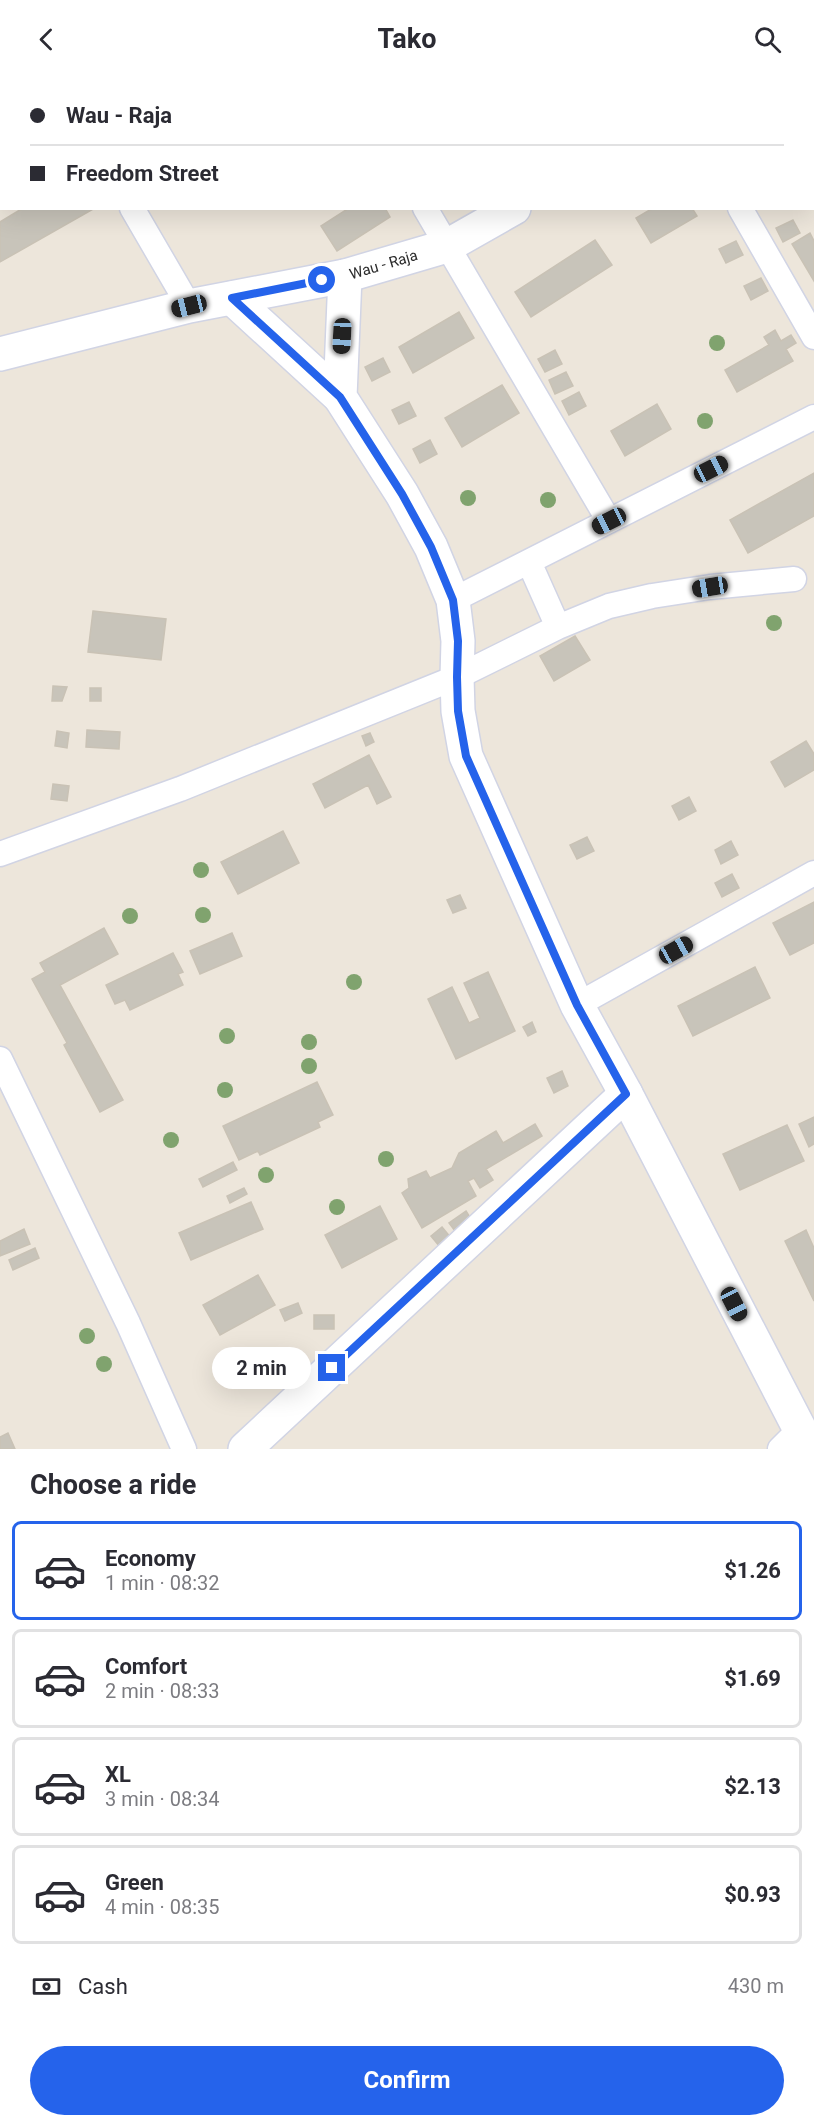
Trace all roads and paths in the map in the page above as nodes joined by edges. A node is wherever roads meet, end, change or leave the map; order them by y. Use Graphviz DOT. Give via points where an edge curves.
graph roads {
  1 [pos="133,210"];
  2 [pos="426,210"];
  3 [pos="510,210"];
  4 [pos="741,210"];
  5 [pos="447,246"];
  6 [pos="345,276"];
  7 [pos="232,298"];
  8 [pos="189,306"];
  9 [pos="814,337"];
  10 [pos="0,354"];
  11 [pos="340,397"];
  12 [pos="814,417"];
  13 [pos="609,521"];
  14 [pos="529,562"];
  15 [pos="794,579"];
  16 [pos="453,600"];
  17 [pos="558,627"];
  18 [pos="457,677"];
  19 [pos="0,854"];
  20 [pos="814,873"];
  21 [pos="577,1005"];
  22 [pos="0,1059"];
  23 [pos="626,1094"];
  24 [pos="796,1443"];
  25 [pos="184,1449"];
  26 [pos="245,1449"];
  1 -- 8 [label="street"];
  2 -- 5 [label="street"];
  3 -- 5 [label="street, Wau - Raja"];
  4 -- 9 [label="street"];
  5 -- 6 [label="street, Wau - Raja"];
  5 -- 13 [label="street"];
  6 -- 7 [label="street, Wau - Raja"];
  6 -- 11 [label="street"];
  7 -- 8 [label="street, Wau - Raja"];
  7 -- 11 [label="street"];
  8 -- 10 [label="street, Wau - Raja"];
  11 -- 16 [label="street" via="402,494 431,547"];
  12 -- 13 [label="street"];
  13 -- 14 [label="street"];
  14 -- 16 [label="street"];
  14 -- 17 [label="street"];
  15 -- 17 [label="street" via="652,596 609,606"];
  16 -- 18 [label="street"];
  17 -- 18 [label="street"];
  18 -- 19 [label="street" via="180,789"];
  18 -- 21 [label="street" via="466,756"];
  20 -- 21 [label="street"];
  21 -- 23 [label="street"];
  22 -- 25 [label="street" via="128,1323"];
  23 -- 24 [label="street"];
  23 -- 26 [label="street"];
}
